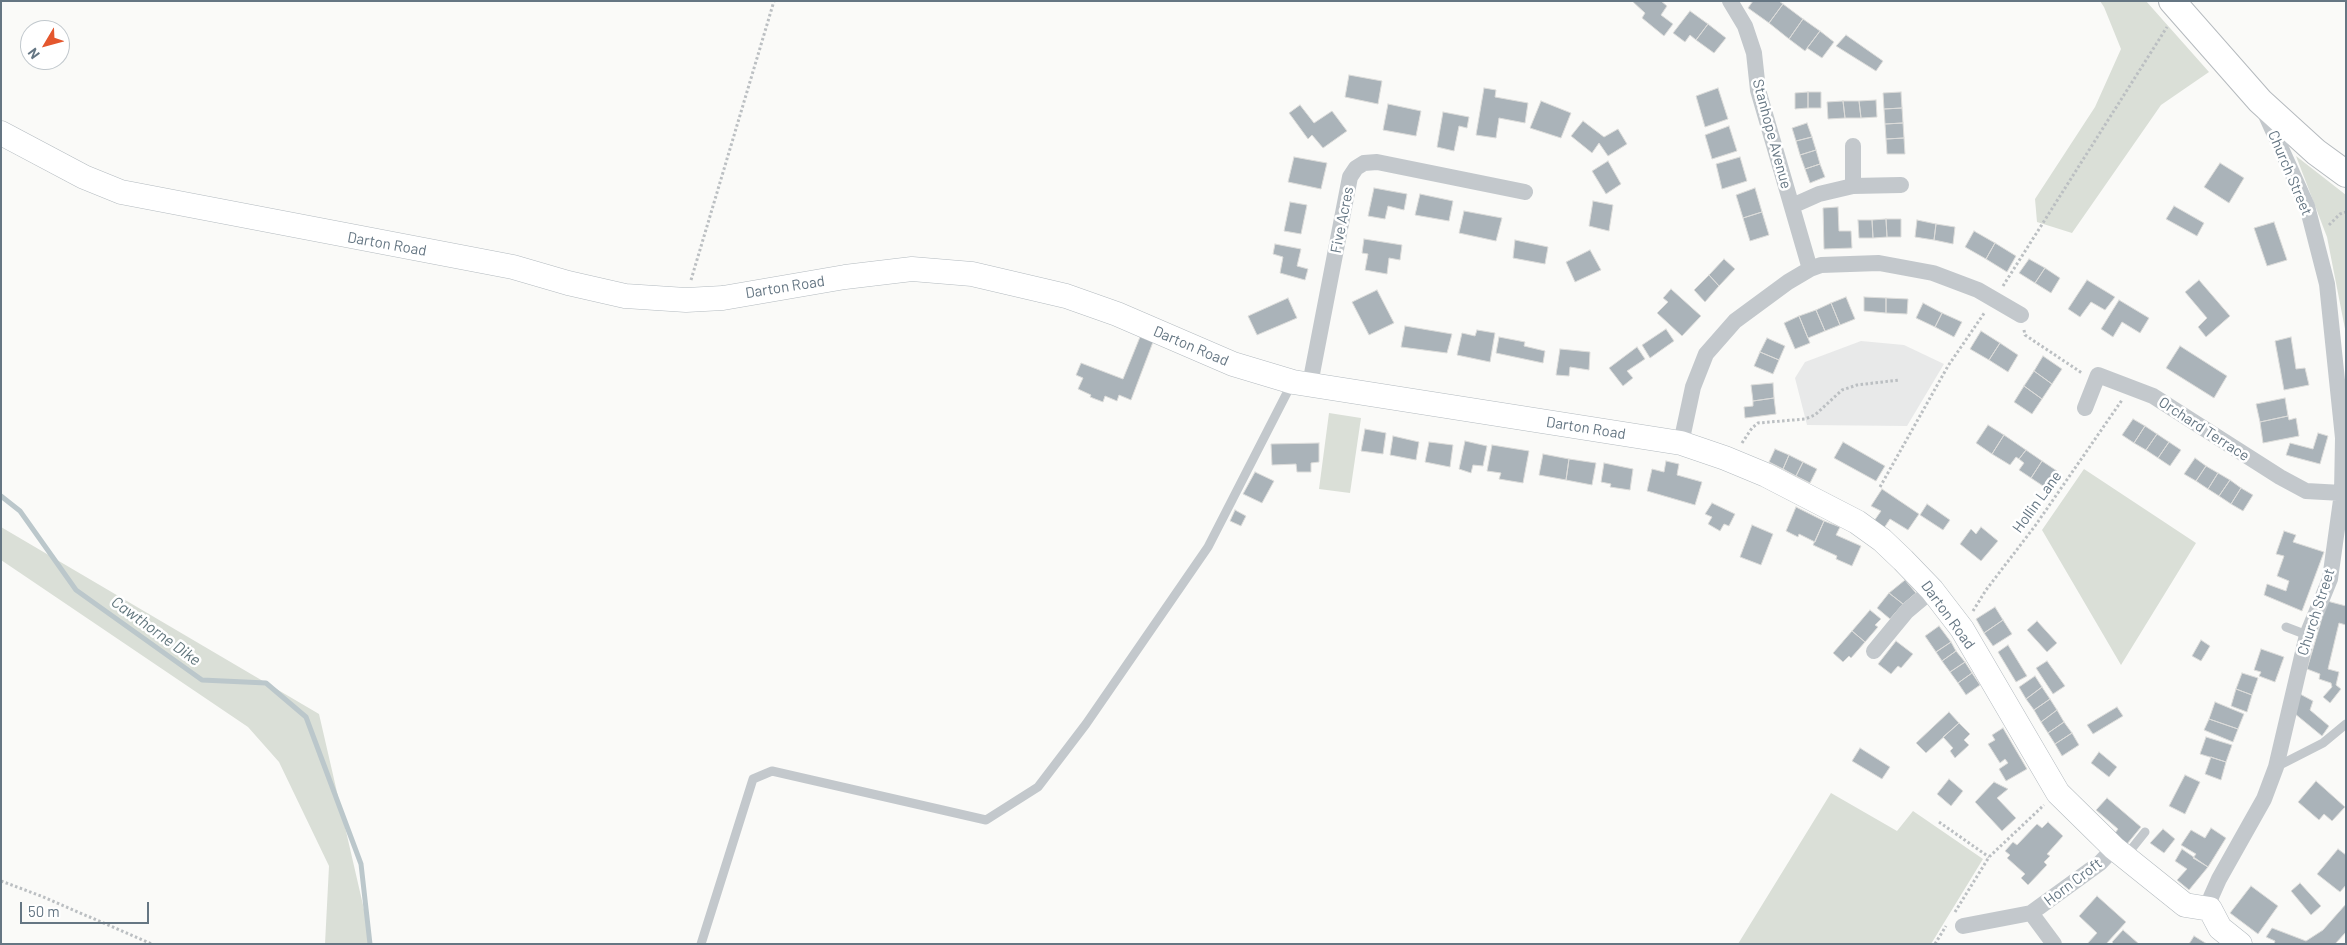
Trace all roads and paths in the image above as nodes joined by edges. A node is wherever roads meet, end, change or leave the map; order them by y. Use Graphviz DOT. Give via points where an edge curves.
graph roads {
  1 [pos="774,1"];
  2 [pos="1730,1"];
  3 [pos="2175,5"];
  4 [pos="2260,102"];
  5 [pos="1,133"];
  6 [pos="1853,146"];
  7 [pos="2346,174"];
  8 [pos="1901,185"];
  9 [pos="1853,186"];
  10 [pos="1525,192"];
  11 [pos="1792,206"];
  12 [pos="1810,269"];
  13 [pos="1994,299"];
  14 [pos="686,300"];
  15 [pos="2020,315"];
  16 [pos="2098,375"];
  17 [pos="1899,380"];
  18 [pos="1301,383"];
  19 [pos="2131,388"];
  20 [pos="2343,405"];
  21 [pos="2085,408"];
  22 [pos="1681,443"];
  23 [pos="1734,462"];
  24 [pos="2344,471"];
  25 [pos="1880,487"];
  26 [pos="2342,493"];
  27 [pos="1932,590"];
  28 [pos="2286,628"];
  29 [pos="1962,629"];
  30 [pos="2307,635"];
  31 [pos="1874,651"];
  32 [pos="2346,724"];
  33 [pos="2276,767"];
  34 [pos="2058,793"];
  35 [pos="1939,822"];
  36 [pos="2145,832"];
  37 [pos="2119,853"];
  38 [pos="1989,857"];
  39 [pos="1,882"];
  40 [pos="2210,908"];
  41 [pos="2031,914"];
  42 [pos="1963,926"];
  43 [pos="152,944"];
  44 [pos="701,944"];
  45 [pos="1935,944"];
  46 [pos="2054,944"];
  47 [pos="2240,944"];
  1 -- 14 [label="path"];
  2 -- 11 [label="street, Stanhope Avenue" via="1745,26 1754,54 1758,90"];
  3 -- 4 [label="main road"];
  3 -- 13 [label="path"];
  4 -- 7 [label="main road"];
  4 -- 20 [label="street, Church Street" via="2307,206 2327,284"];
  5 -- 14 [label="street, Darton Road" via="84,177 121,192 513,267 625,296"];
  6 -- 9 [label="street"];
  8 -- 9 [label="street"];
  9 -- 11 [label="street" via="1819,194"];
  10 -- 18 [label="street, Five Acres" via="1377,162 1364,163 1356,168 1350,177"];
  11 -- 12 [label="street, Stanhope Avenue"];
  12 -- 13 [label="street" via="1879,263 1933,272"];
  12 -- 22 [label="street" via="1735,321 1706,354 1693,386"];
  13 -- 15 [label="street"];
  13 -- 25 [label="path" via="1948,366"];
  14 -- 18 [label="street, Darton Road" via="723,298 912,269 972,274 1109,311 1233,364"];
  15 -- 16 [label="path" via="2025,335 2079,372"];
  16 -- 19 [label="street, Orchard Terrace"];
  16 -- 21 [label="street"];
  17 -- 23 [label="path" via="1856,385 1842,390 1815,415 1805,419 1758,423 1747,434"];
  18 -- 22 [label="street, Darton Road"];
  18 -- 44 [label="lane" via="1208,547 1038,788 986,820 772,771 753,780"];
  19 -- 26 [label="street, Orchard Terrace" via="2152,396 2280,478 2306,491"];
  19 -- 29 [label="path, Hollin Lane" via="1986,590"];
  20 -- 24 [label="street, Church Street"];
  22 -- 23 [label="street, Darton Road"];
  23 -- 27 [label="street, Darton Road" via="1857,522 1882,540"];
  24 -- 26 [label="street, Church Street"];
  26 -- 30 [label="street, Church Street" via="2330,579"];
  27 -- 29 [label="street, Darton Road"];
  27 -- 31 [label="street" via="1907,611"];
  28 -- 30 [label="lane"];
  29 -- 34 [label="street, Darton Road"];
  30 -- 33 [label="street, Church Street"];
  32 -- 33 [label="lane" via="2323,743"];
  33 -- 40 [label="street, Church Street" via="2264,799 2219,879"];
  34 -- 37 [label="street, Darton Road"];
  34 -- 38 [label="path"];
  35 -- 38 [label="path"];
  36 -- 37 [label="lane"];
  37 -- 40 [label="street, Darton Road" via="2185,905"];
  37 -- 41 [label="street, Horn Croft" via="2100,863"];
  38 -- 45 [label="path"];
  39 -- 43 [label="path"];
  40 -- 47 [label="street" via="2220,928"];
  41 -- 42 [label="street, Horn Croft"];
  41 -- 46 [label="street, Horn Croft"];
}
